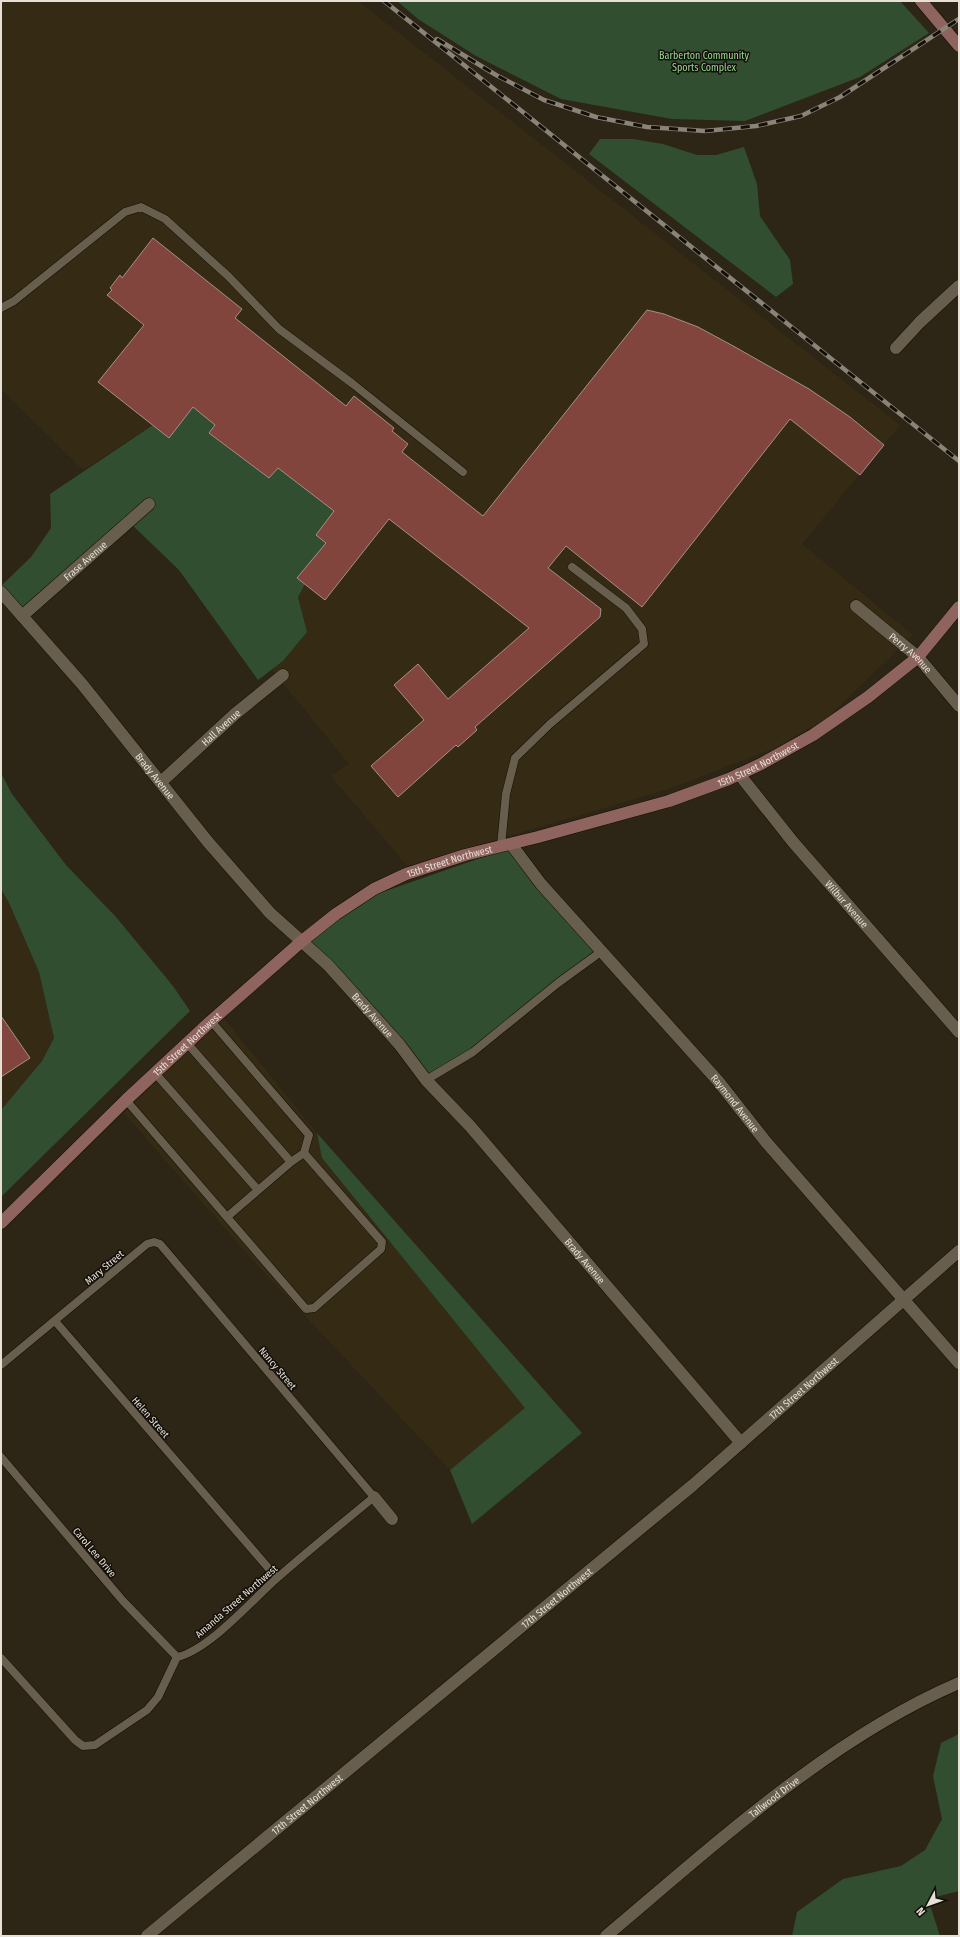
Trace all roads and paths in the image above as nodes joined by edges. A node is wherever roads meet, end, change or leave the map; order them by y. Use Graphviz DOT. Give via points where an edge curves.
graph roads {
  1 [pos="921,1"];
  2 [pos="959,46"];
  3 [pos="959,286"];
  4 [pos="1,308"];
  5 [pos="896,348"];
  6 [pos="463,472"];
  7 [pos="149,504"];
  8 [pos="572,568"];
  9 [pos="1,592"];
  10 [pos="856,606"];
  11 [pos="959,607"];
  12 [pos="22,616"];
  13 [pos="918,657"];
  14 [pos="283,675"];
  15 [pos="959,706"];
  16 [pos="739,774"];
  17 [pos="161,782"];
  18 [pos="506,845"];
  19 [pos="302,941"];
  20 [pos="602,951"];
  21 [pos="211,1021"];
  22 [pos="959,1032"];
  23 [pos="187,1043"];
  24 [pos="155,1073"];
  25 [pos="426,1080"];
  26 [pos="126,1100"];
  27 [pos="304,1153"];
  28 [pos="291,1162"];
  29 [pos="258,1190"];
  30 [pos="227,1217"];
  31 [pos="1,1223"];
  32 [pos="959,1251"];
  33 [pos="167,1252"];
  34 [pos="904,1300"];
  35 [pos="55,1321"];
  36 [pos="959,1363"];
  37 [pos="1,1364"];
  38 [pos="741,1443"];
  39 [pos="1,1457"];
  40 [pos="374,1497"];
  41 [pos="392,1519"];
  42 [pos="277,1578"];
  43 [pos="177,1657"];
  44 [pos="1,1658"];
  45 [pos="959,1683"];
  46 [pos="147,1936"];
  47 [pos="606,1936"];
  1 -- 2 [label="street"];
  3 -- 5 [label="street"];
  4 -- 6 [label="lane" via="14,301 125,212 141,207 164,219 228,276 279,329"];
  7 -- 12 [label="street, Frase Avenue"];
  8 -- 18 [label="lane" via="626,608 642,629 644,644 550,724 515,758 506,794"];
  9 -- 12 [label="street, Brady Avenue"];
  10 -- 13 [label="street, Perry Avenue"];
  11 -- 13 [label="street, 15th Street Northwest"];
  12 -- 17 [label="street, Brady Avenue" via="82,684"];
  13 -- 15 [label="street, Perry Avenue"];
  13 -- 16 [label="street, 15th Street Northwest" via="868,697 813,735"];
  14 -- 17 [label="street, Hall Avenue" via="235,714"];
  16 -- 18 [label="street, 15th Street Northwest" via="669,801"];
  16 -- 22 [label="street, Wilbur Avenue" via="788,837"];
  17 -- 19 [label="street, Brady Avenue" via="208,842 270,912"];
  18 -- 19 [label="street, 15th Street Northwest" via="464,855 380,886 336,914"];
  18 -- 20 [label="street, Raymond Avenue"];
  19 -- 21 [label="street, 15th Street Northwest"];
  19 -- 25 [label="street, Brady Avenue" via="328,965"];
  20 -- 25 [label="lane" via="473,1052"];
  20 -- 34 [label="street, Raymond Avenue" via="718,1081 766,1142"];
  21 -- 23 [label="street, 15th Street Northwest"];
  21 -- 27 [label="lane" via="309,1134"];
  23 -- 24 [label="street, 15th Street Northwest"];
  23 -- 28 [label="lane"];
  24 -- 26 [label="street, 15th Street Northwest"];
  24 -- 29 [label="lane"];
  25 -- 38 [label="street, Brady Avenue" via="485,1143"];
  26 -- 30 [label="lane"];
  26 -- 31 [label="street, 15th Street Northwest"];
  27 -- 28 [label="lane"];
  27 -- 30 [label="lane" via="382,1242 381,1249 314,1308 306,1309"];
  28 -- 29 [label="lane"];
  29 -- 30 [label="lane"];
  32 -- 34 [label="street, 17th Street Northwest"];
  33 -- 35 [label="lane, Mary Street" via="160,1244 147,1244"];
  33 -- 40 [label="lane, Nancy Street"];
  34 -- 36 [label="street, Raymond Avenue"];
  34 -- 38 [label="street, 17th Street Northwest"];
  35 -- 37 [label="lane"];
  35 -- 42 [label="lane, Helen Street"];
  38 -- 46 [label="street, 17th Street Northwest"];
  39 -- 43 [label="lane, Carol Lee Drive" via="123,1601"];
  40 -- 41 [label="street"];
  40 -- 42 [label="lane, Amanda Street Northwest"];
  42 -- 43 [label="lane, Amanda Street Northwest" via="212,1638 187,1655"];
  43 -- 44 [label="lane" via="158,1697 147,1710 95,1745 83,1746 74,1740"];
  45 -- 47 [label="street, Tallwood Drive" via="894,1716 826,1760 755,1813"];
}
